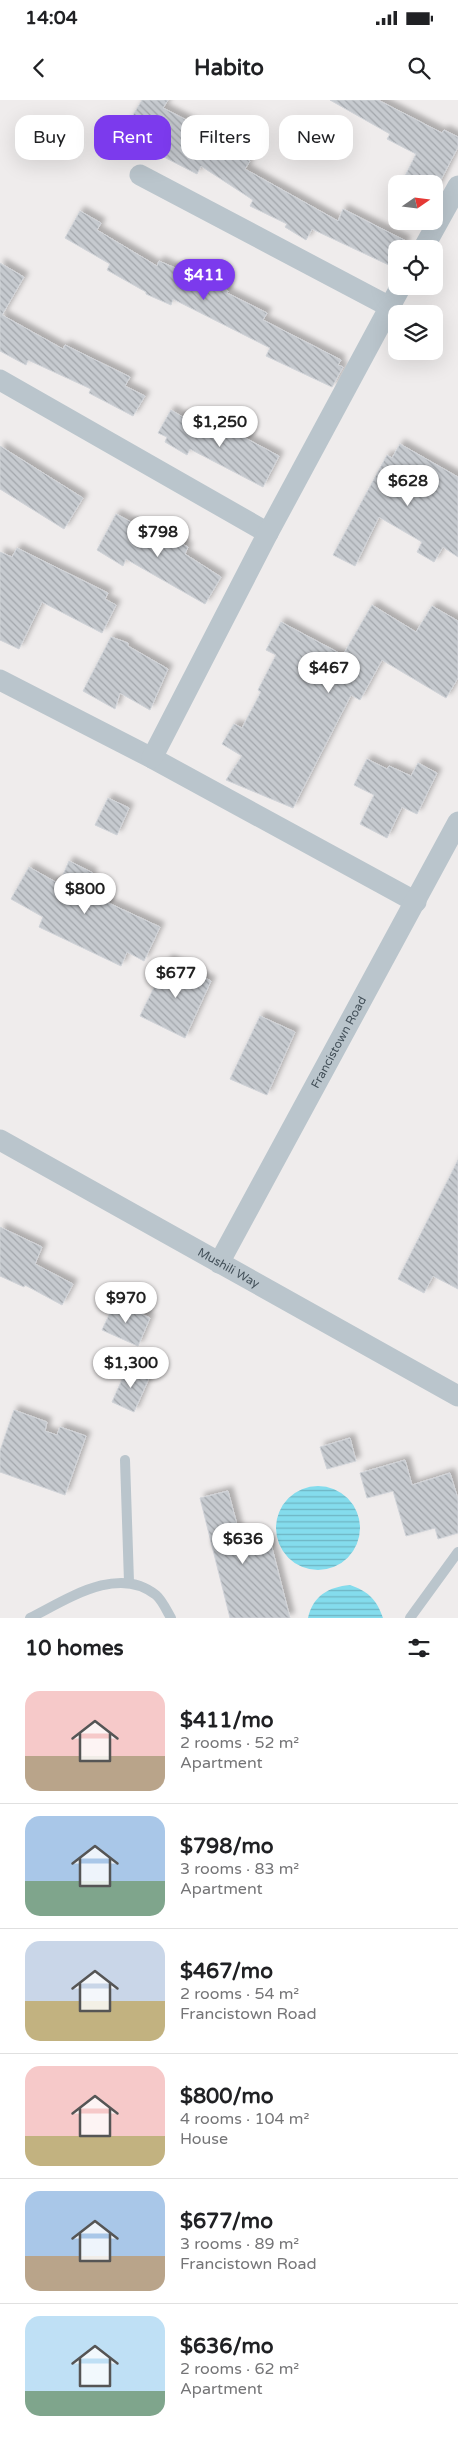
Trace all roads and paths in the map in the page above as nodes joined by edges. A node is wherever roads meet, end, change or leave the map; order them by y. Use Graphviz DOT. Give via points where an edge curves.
graph roads {
  1 [pos="140,175"];
  2 [pos="458,186"];
  3 [pos="428,240"];
  4 [pos="388,306"];
  5 [pos="388,311"];
  6 [pos="0,380"];
  7 [pos="268,533"];
  8 [pos="0,680"];
  9 [pos="152,758"];
  10 [pos="458,822"];
  11 [pos="416,902"];
  12 [pos="0,1140"];
  13 [pos="219,1263"];
  14 [pos="458,1396"];
  15 [pos="125,1460"];
  16 [pos="458,1552"];
  17 [pos="129,1582"];
  18 [pos="30,1618"];
  19 [pos="171,1618"];
  20 [pos="410,1618"];
  1 -- 4 [label="street"];
  2 -- 3 [label="street"];
  5 -- 7 [label="street"];
  6 -- 7 [label="street"];
  7 -- 9 [label="street"];
  8 -- 9 [label="street"];
  9 -- 11 [label="street"];
  10 -- 11 [label="street, Francistown Road"];
  11 -- 13 [label="street, Francistown Road"];
  12 -- 13 [label="street, Mushili Way"];
  13 -- 14 [label="street, Mushili Way"];
  15 -- 17 [label="lane"];
  16 -- 20 [label="lane"];
  17 -- 18 [label="lane" via="86,1589"];
  17 -- 19 [label="lane" via="157,1595"];
}
